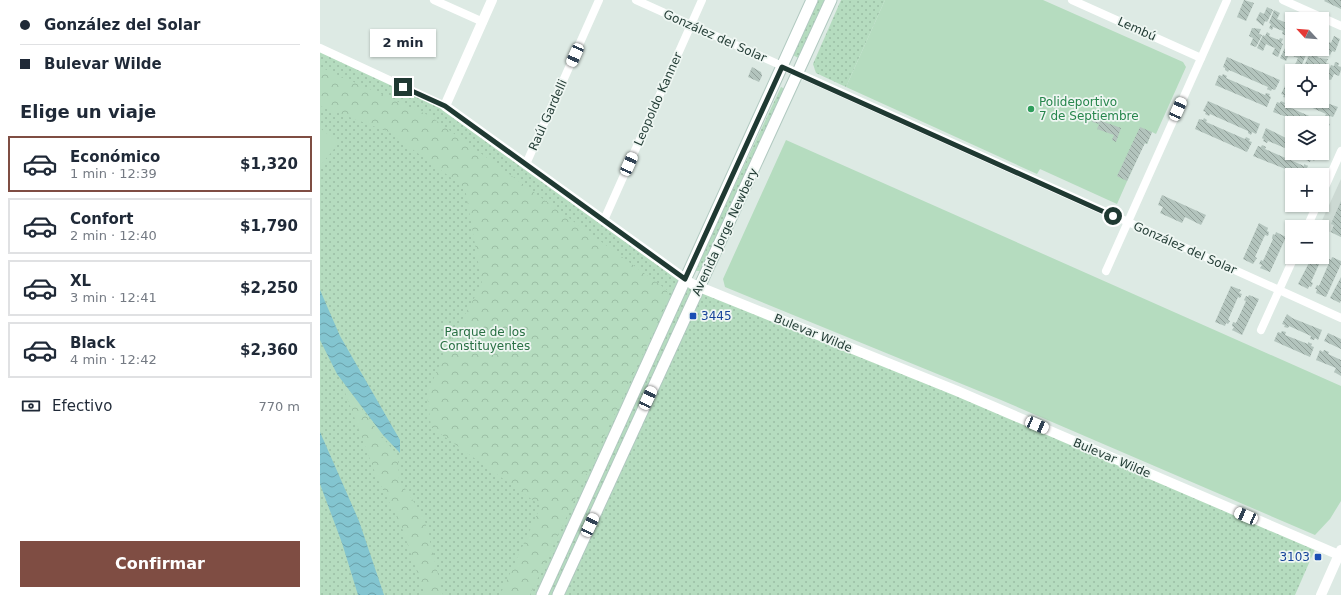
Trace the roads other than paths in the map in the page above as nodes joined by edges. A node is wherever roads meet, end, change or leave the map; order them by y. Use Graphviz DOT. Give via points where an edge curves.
graph roads {
  1 [pos="434,0"];
  2 [pos="492,0"];
  3 [pos="600,0"];
  4 [pos="636,0"];
  5 [pos="702,0"];
  6 [pos="812,0"];
  7 [pos="831,0"];
  8 [pos="1072,0"];
  9 [pos="1227,0"];
  10 [pos="1283,0"];
  11 [pos="483,22"];
  12 [pos="691,25"];
  13 [pos="1341,26"];
  14 [pos="320,48"];
  15 [pos="1201,58"];
  16 [pos="782,67"];
  17 [pos="798,74"];
  18 [pos="445,106"];
  19 [pos="1341,151"];
  20 [pos="526,164"];
  21 [pos="1329,178"];
  22 [pos="604,220"];
  23 [pos="1127,222"];
  24 [pos="1291,264"];
  25 [pos="1106,271"];
  26 [pos="685,279"];
  27 [pos="700,287"];
  28 [pos="1279,290"];
  29 [pos="1341,318"];
  30 [pos="1261,330"];
  31 [pos="1340,554"];
  32 [pos="542,595"];
  33 [pos="558,595"];
  34 [pos="1321,595"];
  1 -- 11 [label="street"];
  2 -- 11 [label="street"];
  3 -- 20 [label="street, Raúl Gardelli"];
  4 -- 12 [label="street, González del Solar"];
  5 -- 12 [label="street, Leopoldo Kanner"];
  6 -- 16 [label="main road, Avenida Jorge Newbery"];
  7 -- 17 [label="main road, Avenida Jorge Newbery"];
  8 -- 15 [label="street, Lembú"];
  9 -- 15 [label="street"];
  10 -- 13 [label="street"];
  11 -- 18 [label="street"];
  12 -- 16 [label="street, González del Solar"];
  12 -- 22 [label="street, Leopoldo Kanner"];
  14 -- 18 [label="street, Bulevar Wilde"];
  15 -- 23 [label="street"];
  16 -- 17 [label="street, González del Solar"];
  16 -- 26 [label="main road, Avenida Jorge Newbery"];
  17 -- 23 [label="street, González del Solar"];
  17 -- 27 [label="main road, Avenida Jorge Newbery"];
  18 -- 20 [label="street, Bulevar Wilde"];
  19 -- 21 [label="street"];
  20 -- 22 [label="street, Bulevar Wilde"];
  22 -- 26 [label="street, Bulevar Wilde"];
  23 -- 25 [label="street"];
  23 -- 28 [label="street, González del Solar"];
  24 -- 28 [label="street"];
  26 -- 27 [label="street, Bulevar Wilde"];
  26 -- 32 [label="main road, Avenida Jorge Newbery"];
  27 -- 31 [label="street, Bulevar Wilde" via="957,391"];
  27 -- 33 [label="main road, Avenida Jorge Newbery"];
  28 -- 29 [label="street, González del Solar"];
  28 -- 30 [label="street"];
  31 -- 34 [label="street"];
}
